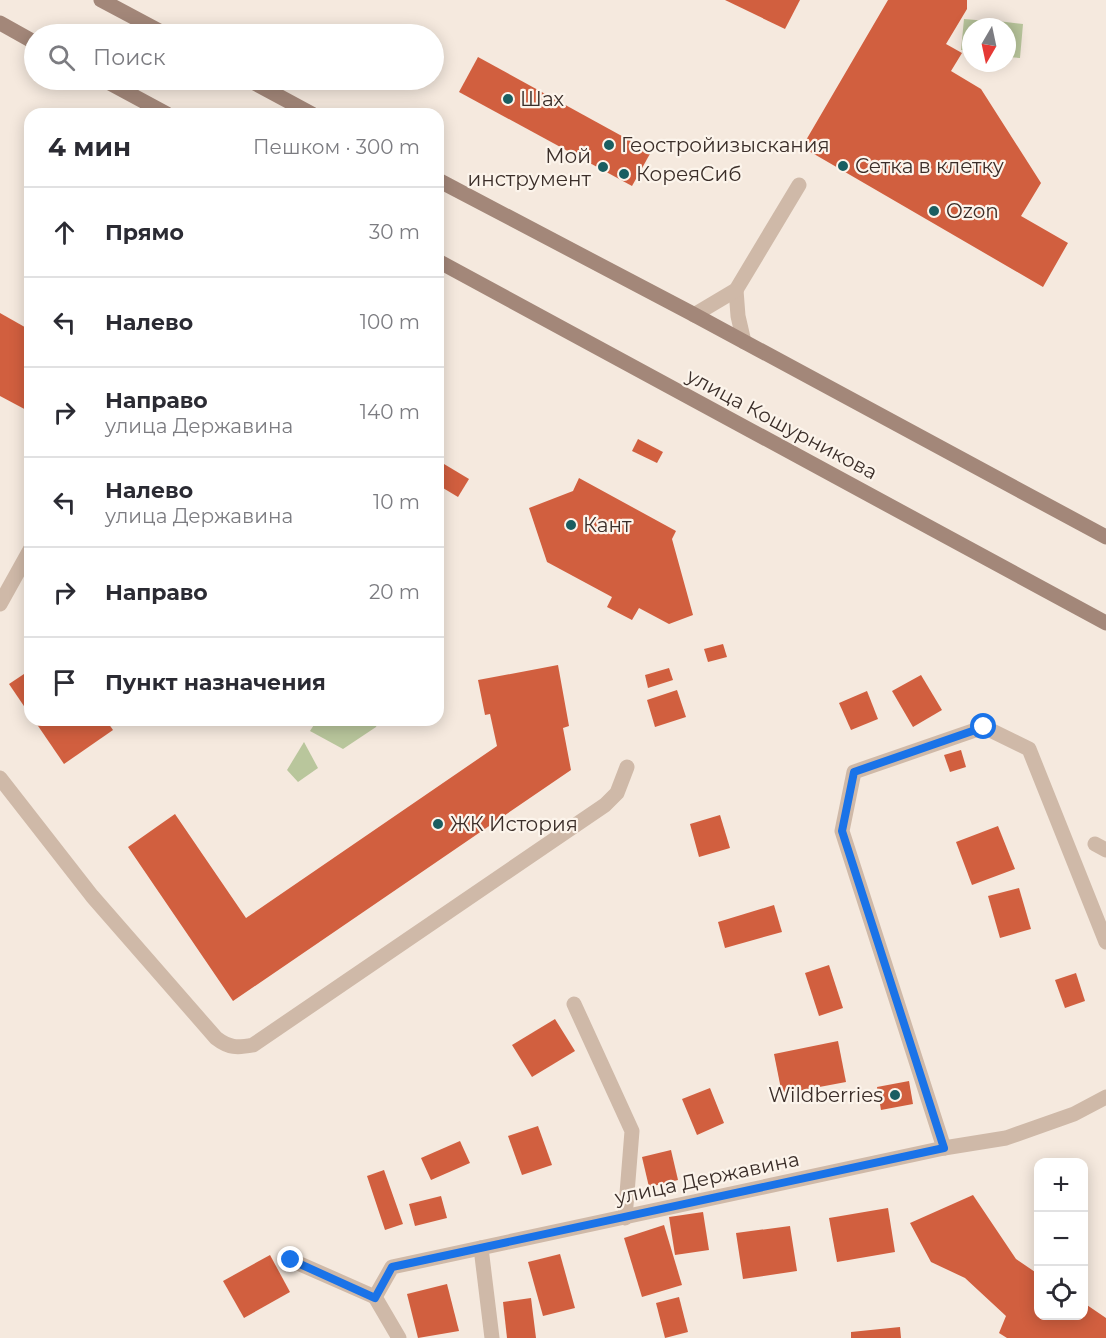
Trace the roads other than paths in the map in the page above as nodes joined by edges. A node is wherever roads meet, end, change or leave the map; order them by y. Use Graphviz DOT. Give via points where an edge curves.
graph roads {
  1 [pos="101,0"];
  2 [pos="0,23"];
  3 [pos="146,24"];
  4 [pos="24,36"];
  5 [pos="123,90"];
  6 [pos="268,90"];
  7 [pos="156,108"];
  8 [pos="301,108"];
  9 [pos="444,183"];
  10 [pos="798,186"];
  11 [pos="444,264"];
  12 [pos="736,290"];
  13 [pos="694,315"];
  14 [pos="744,342"];
  15 [pos="1106,537"];
  16 [pos="24,561"];
  17 [pos="0,604"];
  18 [pos="1106,623"];
  19 [pos="627,767"];
  20 [pos="0,778"];
  21 [pos="1106,942"];
  22 [pos="574,1004"];
  23 [pos="1106,1097"];
  24 [pos="944,1148"];
  25 [pos="625,1218"];
  26 [pos="481,1248"];
  27 [pos="291,1260"];
  28 [pos="375,1298"];
  29 [pos="399,1338"];
  30 [pos="492,1338"];
  1 -- 3 [label="main road"];
  2 -- 4 [label="main road"];
  5 -- 7 [label="main road"];
  6 -- 8 [label="main road"];
  9 -- 13 [label="main road"];
  10 -- 12 [label="street"];
  11 -- 18 [label="main road, улица Кошурникова"];
  12 -- 13 [label="street"];
  12 -- 14 [label="street"];
  13 -- 14 [label="main road"];
  14 -- 15 [label="main road"];
  16 -- 17 [label="street"];
  19 -- 20 [label="street" via="617,793 605,805 253,1045 239,1048 226,1046 216,1038 92,896"];
  21 -- 24 [label="street" via="1029,748 984,727 854,772 842,831"];
  22 -- 25 [label="street" via="632,1131"];
  23 -- 24 [label="street, улица Державина" via="1006,1138"];
  24 -- 25 [label="street, улица Державина"];
  25 -- 26 [label="street, улица Державина"];
  26 -- 28 [label="street, улица Державина" via="392,1267"];
  26 -- 30 [label="street"];
  27 -- 28 [label="street"];
  28 -- 29 [label="street"];
}
